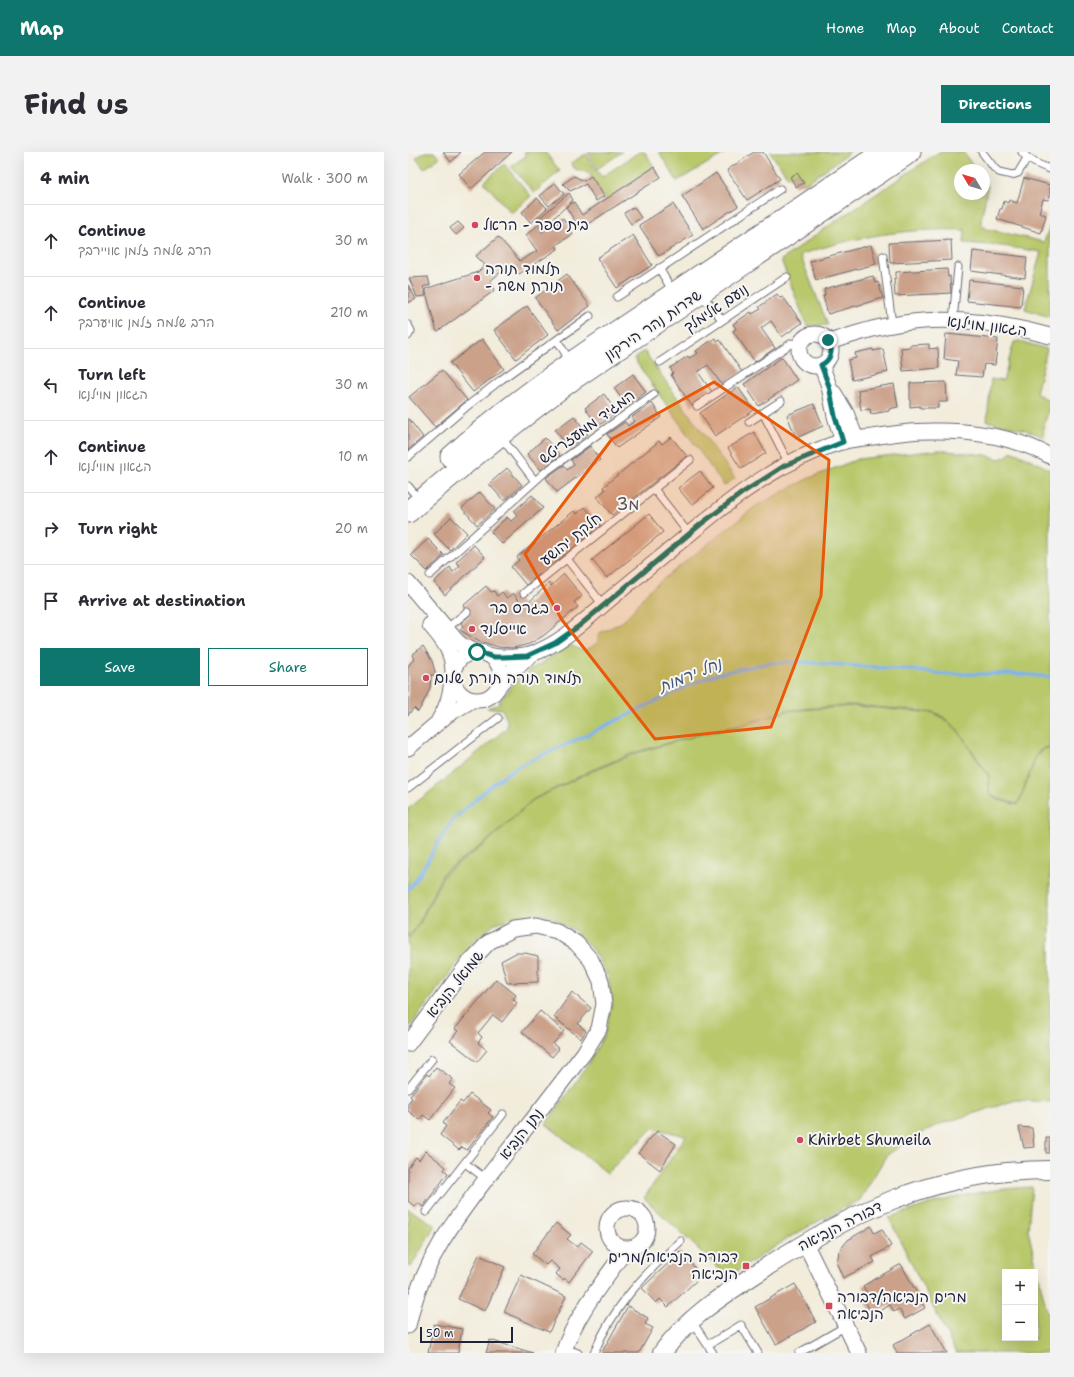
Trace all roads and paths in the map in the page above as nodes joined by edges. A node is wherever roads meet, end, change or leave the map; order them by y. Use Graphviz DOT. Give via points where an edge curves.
graph roads {
  1 [pos="882,152"];
  2 [pos="910,152"];
  3 [pos="982,152"];
  4 [pos="1025,155"];
  5 [pos="1050,169"];
  6 [pos="780,189"];
  7 [pos="883,256"];
  8 [pos="958,267"];
  9 [pos="659,268"];
  10 [pos="787,277"];
  11 [pos="674,293"];
  12 [pos="702,293"];
  13 [pos="617,297"];
  14 [pos="590,316"];
  15 [pos="722,320"];
  16 [pos="953,321"];
  17 [pos="892,324"];
  18 [pos="408,325"];
  19 [pos="408,336"];
  20 [pos="1050,336"];
  21 [pos="557,340"];
  22 [pos="829,342"];
  23 [pos="800,347"];
  24 [pos="572,362"];
  25 [pos="660,362"];
  26 [pos="821,365"];
  27 [pos="654,394"];
  28 [pos="781,401"];
  29 [pos="697,406"];
  30 [pos="763,413"];
  31 [pos="749,422"];
  32 [pos="500,435"];
  33 [pos="850,440"];
  34 [pos="1050,456"];
  35 [pos="408,457"];
  36 [pos="690,460"];
  37 [pos="790,464"];
  38 [pos="535,481"];
  39 [pos="654,489"];
  40 [pos="410,492"];
  41 [pos="408,512"];
  42 [pos="689,534"];
  43 [pos="567,559"];
  44 [pos="430,575"];
  45 [pos="408,583"];
  46 [pos="524,593"];
  47 [pos="408,598"];
  48 [pos="603,605"];
  49 [pos="468,612"];
  50 [pos="446,629"];
  51 [pos="474,652"];
  52 [pos="488,655"];
  53 [pos="531,655"];
  54 [pos="453,676"];
  55 [pos="499,685"];
  56 [pos="472,700"];
  57 [pos="498,718"];
  58 [pos="437,723"];
  59 [pos="408,748"];
  60 [pos="408,788"];
  61 [pos="576,943"];
  62 [pos="408,1044"];
  63 [pos="432,1059"];
  64 [pos="408,1089"];
  65 [pos="503,1114"];
  66 [pos="465,1162"];
  67 [pos="1050,1170"];
  68 [pos="486,1179"];
  69 [pos="426,1212"];
  70 [pos="681,1241"];
  71 [pos="805,1243"];
  72 [pos="627,1248"];
  73 [pos="691,1320"];
  74 [pos="408,1326"];
  75 [pos="846,1326"];
  76 [pos="708,1345"];
  77 [pos="568,1351"];
  78 [pos="594,1353"];
  79 [pos="662,1353"];
  80 [pos="713,1353"];
  81 [pos="758,1353"];
  82 [pos="799,1353"];
  83 [pos="859,1353"];
  1 -- 11 [label="main road, שדרות נהר הירקון"];
  2 -- 12 [label="main road, שדרות נהר הירקון"];
  3 -- 4 [label="lane" via="995,169 1012,175 1018,173"];
  4 -- 5 [label="lane"];
  6 -- 9 [label="lane"];
  7 -- 17 [label="lane"];
  8 -- 16 [label="lane"];
  9 -- 11 [label="lane"];
  9 -- 13 [label="lane"];
  10 -- 15 [label="lane, נועם אלימלך"];
  11 -- 24 [label="main road, שדרות נהר הירקון"];
  12 -- 15 [label="lane" via="705,301"];
  12 -- 32 [label="main road, שדרות נהר הירקון" via="573,379"];
  14 -- 21 [label="lane"];
  15 -- 25 [label="lane, נועם אלימלך"];
  16 -- 17 [label="street, הגאון מוילנא"];
  16 -- 20 [label="street, הגאון מוילנא" via="1009,327"];
  17 -- 22 [label="street, הגאון מוילנא"];
  18 -- 19 [label="lane" via="411,331"];
  21 -- 24 [label="lane"];
  21 -- 35 [label="lane" via="466,407"];
  22 -- 23 [label="street" via="822,335 813,334 804,338"];
  22 -- 26 [label="street" via="830,355"];
  23 -- 26 [label="street" via="804,361 811,365"];
  23 -- 29 [label="lane" via="792,343"];
  24 -- 40 [label="main road, שדרות נהר הירקון" via="478,433"];
  26 -- 33 [label="street" via="829,386 835,416"];
  27 -- 38 [label="lane, המגיד ממעזריטש"];
  28 -- 30 [label="lane"];
  30 -- 31 [label="lane"];
  30 -- 37 [label="lane"];
  32 -- 38 [label="lane, המגיד ממעזריטש"];
  32 -- 41 [label="main road, שדרות נהר הירקון"];
  33 -- 34 [label="street" via="922,431 951,431 1006,438"];
  33 -- 37 [label="street"];
  36 -- 39 [label="lane, חלקת יהושע"];
  37 -- 42 [label="street" via="760,480"];
  38 -- 44 [label="lane, המגיד ממעזריטש"];
  39 -- 42 [label="lane"];
  39 -- 43 [label="lane, חלקת יהושע"];
  42 -- 48 [label="street"];
  43 -- 46 [label="lane, חלקת יהושע"];
  43 -- 48 [label="lane"];
  45 -- 50 [label="street"];
  47 -- 54 [label="street" via="447,647 453,662"];
  48 -- 53 [label="street" via="564,637"];
  49 -- 50 [label="lane"];
  50 -- 51 [label="street" via="460,644"];
  51 -- 52 [label="street"];
  51 -- 54 [label="street" via="460,659 455,665"];
  52 -- 53 [label="street"];
  52 -- 55 [label="street" via="499,666"];
  53 -- 55 [label="street"];
  54 -- 56 [label="street" via="459,693"];
  54 -- 58 [label="street" via="452,691"];
  55 -- 56 [label="street" via="487,698"];
  56 -- 58 [label="street" via="453,710"];
  57 -- 60 [label="lane"];
  58 -- 59 [label="street"];
  61 -- 62 [label="street, שמואל הנביא" via="558,932 536,926 513,929 490,942 467,965"];
  61 -- 68 [label="street, נתן הנביא" via="591,960 601,981 604,1004 599,1028 584,1053"];
  63 -- 64 [label="lane"];
  65 -- 66 [label="lane"];
  66 -- 68 [label="lane"];
  66 -- 69 [label="lane"];
  67 -- 71 [label="street, דבורה הנביאה" via="1010,1171 965,1177 923,1188 865,1211"];
  68 -- 74 [label="street, נתן הנביא" via="452,1224 431,1260 415,1291"];
  70 -- 78 [label="lane" via="655,1264 633,1289 613,1316"];
  71 -- 73 [label="street, דבורה הנביאה" via="717,1300"];
  71 -- 75 [label="street"];
  72 -- 77 [label="street" via="583,1311"];
  73 -- 76 [label="lane"];
  73 -- 79 [label="street, דבורה הנביאה"];
  75 -- 82 [label="lane"];
  75 -- 83 [label="street"];
  76 -- 80 [label="lane"];
  76 -- 81 [label="lane" via="741,1325"];
}
